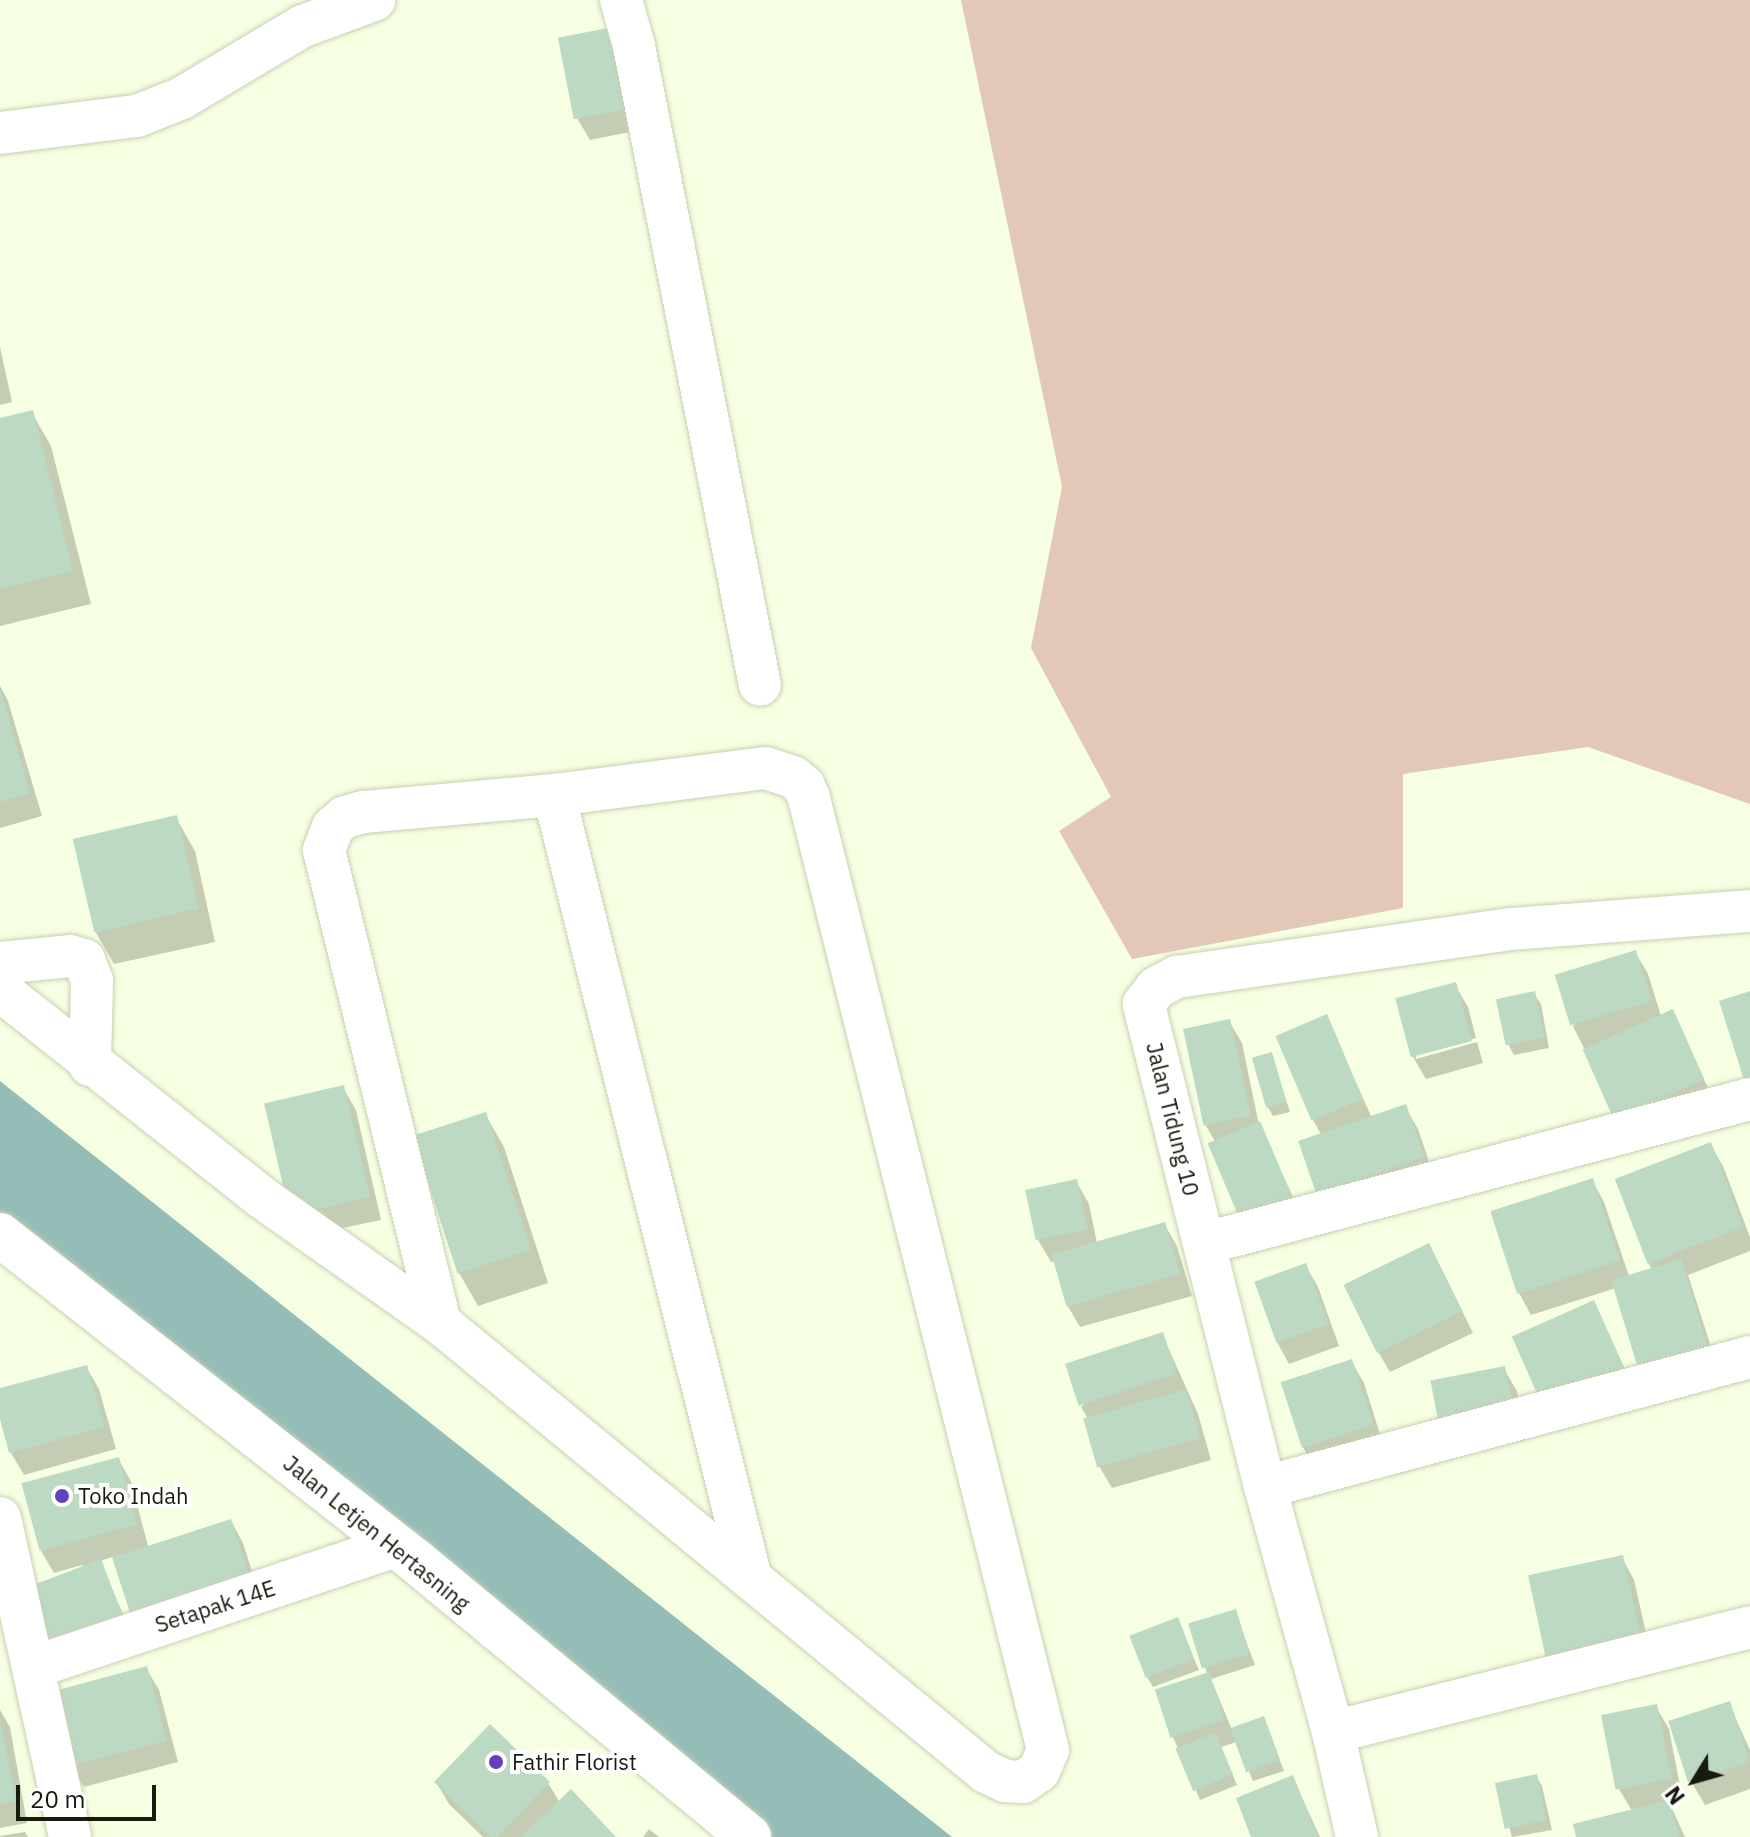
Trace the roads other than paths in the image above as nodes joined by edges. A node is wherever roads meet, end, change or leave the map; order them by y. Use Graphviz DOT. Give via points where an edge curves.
graph roads {
  1 [pos="374,0"];
  2 [pos="621,0"];
  3 [pos="0,133"];
  4 [pos="760,685"];
  5 [pos="554,795"];
  6 [pos="1750,911"];
  7 [pos="0,963"];
  8 [pos="0,990"];
  9 [pos="90,1065"];
  10 [pos="1750,1099"];
  11 [pos="0,1235"];
  12 [pos="1206,1243"];
  13 [pos="440,1323"];
  14 [pos="1750,1357"];
  15 [pos="1265,1487"];
  16 [pos="0,1518"];
  17 [pos="396,1546"];
  18 [pos="751,1579"];
  19 [pos="1750,1627"];
  20 [pos="34,1667"];
  21 [pos="1333,1732"];
  22 [pos="70,1837"];
  23 [pos="749,1837"];
  24 [pos="1357,1837"];
  1 -- 3 [label="street" via="303,26 182,98 137,116"];
  2 -- 4 [label="street"];
  5 -- 13 [label="street" via="363,812 333,827 324,850"];
  5 -- 18 [label="street"];
  5 -- 18 [label="street" via="765,768 782,771 804,786 1048,1750 1039,1771 1023,1782 986,1772"];
  6 -- 12 [label="street, Jalan Tidung 10" via="1511,929 1165,982 1144,1004"];
  7 -- 9 [label="street" via="70,956 84,960 92,981"];
  8 -- 9 [label="street"];
  9 -- 13 [label="street" via="264,1199"];
  10 -- 12 [label="street"];
  11 -- 17 [label="street, Jalan Letjen Hertasning"];
  12 -- 15 [label="street, Jalan Tidung 10"];
  13 -- 18 [label="street"];
  14 -- 15 [label="street"];
  15 -- 21 [label="street, Jalan Tidung 10"];
  16 -- 20 [label="street"];
  17 -- 20 [label="street, Setapak 14E"];
  17 -- 23 [label="street, Jalan Letjen Hertasning"];
  19 -- 21 [label="street"];
  20 -- 22 [label="street"];
  21 -- 24 [label="street, Jalan Tidung 10"];
}
